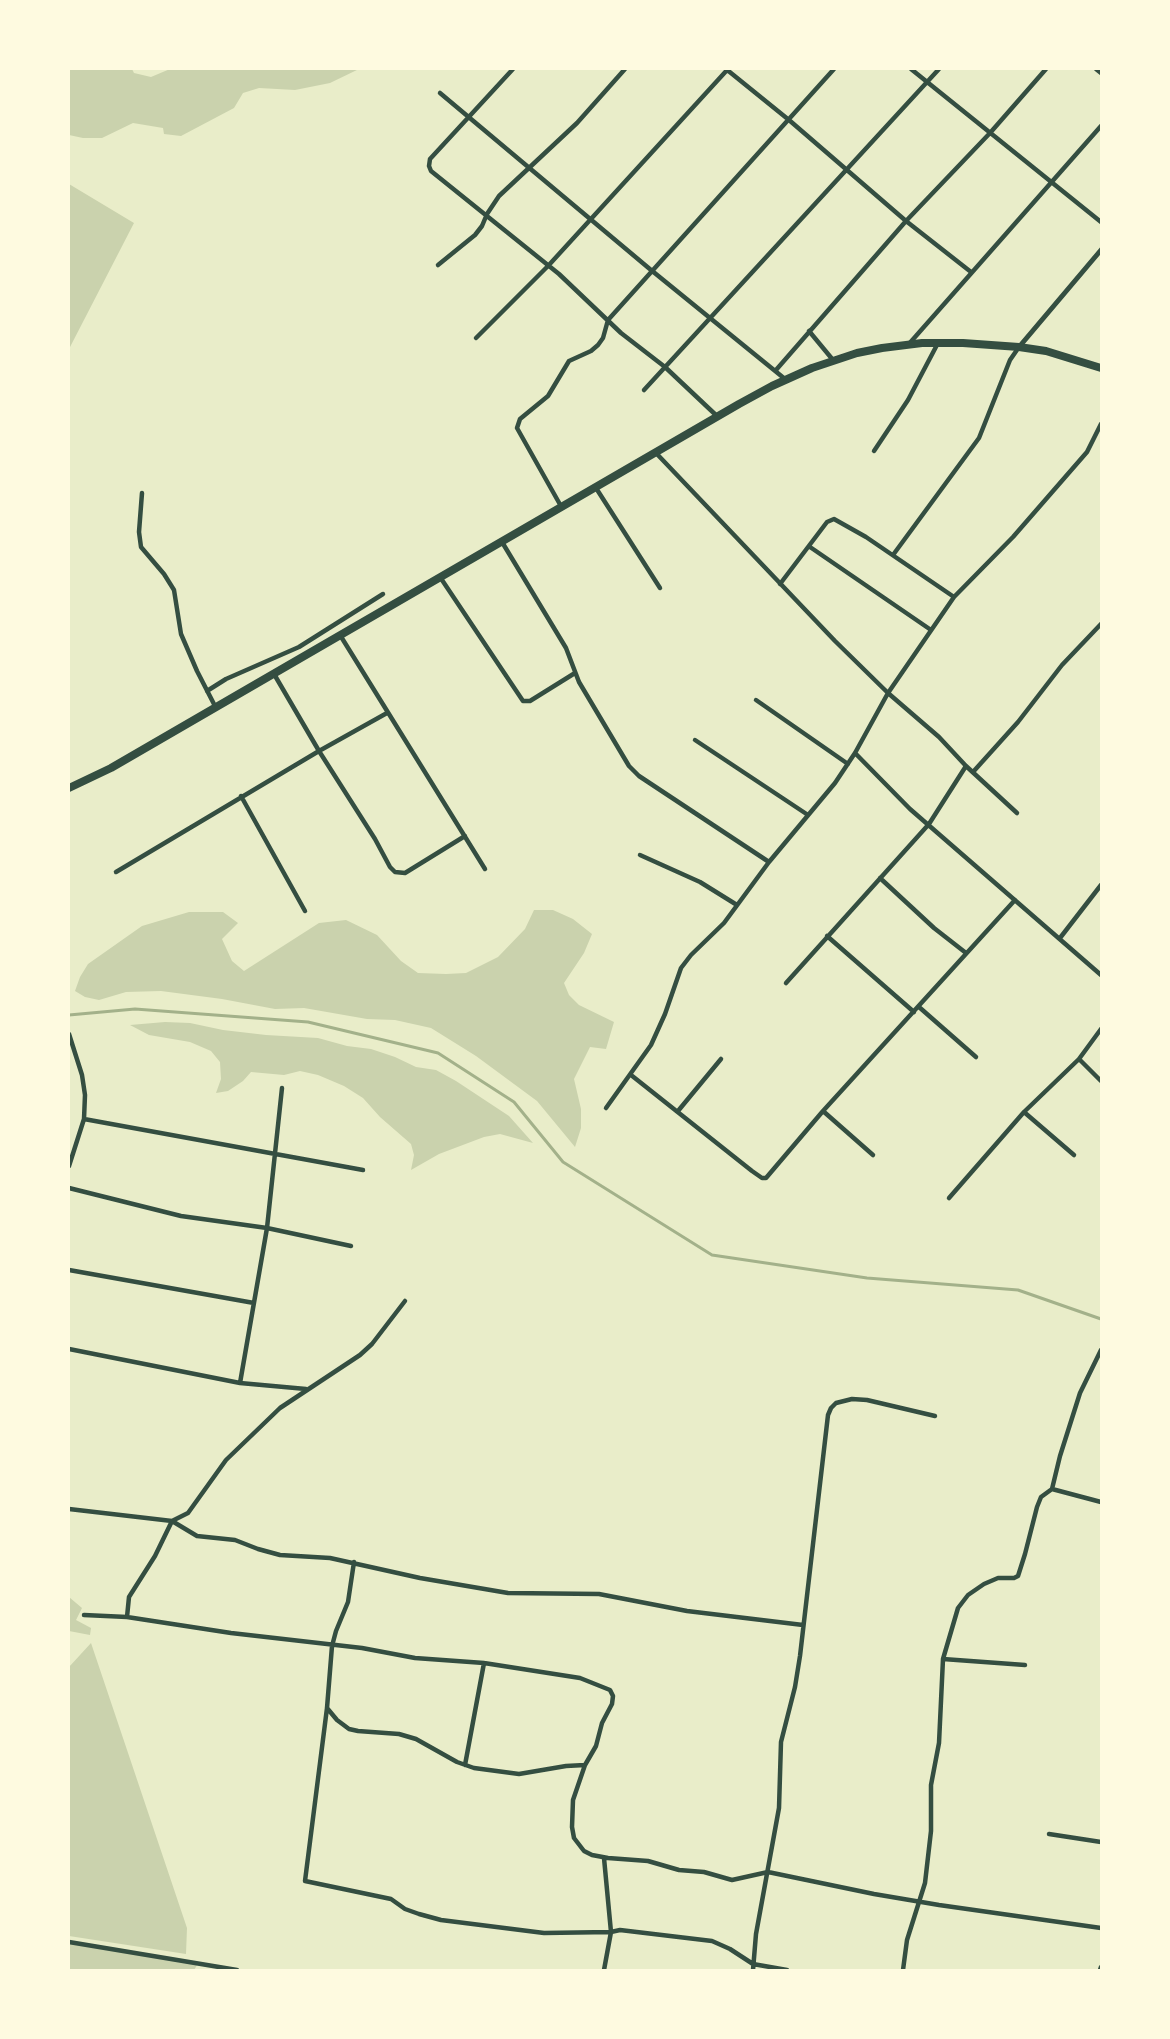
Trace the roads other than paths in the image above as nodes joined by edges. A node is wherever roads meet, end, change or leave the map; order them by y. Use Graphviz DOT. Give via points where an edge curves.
graph roads {
  1 [pos="513,69"];
  2 [pos="625,69"];
  3 [pos="727,69"];
  4 [pos="834,69"];
  5 [pos="911,69"];
  6 [pos="939,69"];
  7 [pos="1046,69"];
  8 [pos="1096,69"];
  9 [pos="1101,73"];
  10 [pos="927,82"];
  11 [pos="440,93"];
  12 [pos="469,117"];
  13 [pos="789,120"];
  14 [pos="1101,126"];
  15 [pos="990,133"];
  16 [pos="529,168"];
  17 [pos="846,169"];
  18 [pos="1051,183"];
  19 [pos="487,214"];
  20 [pos="590,219"];
  21 [pos="906,221"];
  22 [pos="1101,222"];
  23 [pos="1101,250"];
  24 [pos="438,265"];
  25 [pos="548,266"];
  26 [pos="651,270"];
  27 [pos="971,272"];
  28 [pos="711,317"];
  29 [pos="608,320"];
  30 [pos="809,331"];
  31 [pos="476,338"];
  32 [pos="938,343"];
  33 [pos="908,345"];
  34 [pos="1019,347"];
  35 [pos="833,360"];
  36 [pos="665,367"];
  37 [pos="1101,368"];
  38 [pos="776,370"];
  39 [pos="785,379"];
  40 [pos="644,390"];
  41 [pos="718,417"];
  42 [pos="1101,424"];
  43 [pos="874,451"];
  44 [pos="656,453"];
  45 [pos="596,488"];
  46 [pos="142,493"];
  47 [pos="562,508"];
  48 [pos="502,542"];
  49 [pos="810,547"];
  50 [pos="892,555"];
  51 [pos="440,577"];
  52 [pos="780,584"];
  53 [pos="660,588"];
  54 [pos="383,594"];
  55 [pos="954,597"];
  56 [pos="1101,624"];
  57 [pos="931,630"];
  58 [pos="340,636"];
  59 [pos="274,674"];
  60 [pos="575,674"];
  61 [pos="207,691"];
  62 [pos="888,693"];
  63 [pos="756,700"];
  64 [pos="216,708"];
  65 [pos="387,713"];
  66 [pos="695,740"];
  67 [pos="319,751"];
  68 [pos="855,753"];
  69 [pos="848,764"];
  70 [pos="966,766"];
  71 [pos="973,772"];
  72 [pos="69,788"];
  73 [pos="242,796"];
  74 [pos="1017,813"];
  75 [pos="808,814"];
  76 [pos="929,824"];
  77 [pos="465,836"];
  78 [pos="640,855"];
  79 [pos="769,862"];
  80 [pos="485,869"];
  81 [pos="116,872"];
  82 [pos="880,878"];
  83 [pos="1101,885"];
  84 [pos="1015,900"];
  85 [pos="737,905"];
  86 [pos="305,911"];
  87 [pos="827,936"];
  88 [pos="1060,938"];
  89 [pos="966,953"];
  90 [pos="1101,975"];
  91 [pos="786,983"];
  92 [pos="919,1007"];
  93 [pos="914,1012"];
  94 [pos="1101,1029"];
  95 [pos="69,1034"];
  96 [pos="976,1058"];
  97 [pos="721,1059"];
  98 [pos="1079,1059"];
  99 [pos="631,1075"];
  100 [pos="1101,1081"];
  101 [pos="282,1088"];
  102 [pos="606,1108"];
  103 [pos="678,1111"];
  104 [pos="823,1111"];
  105 [pos="1024,1112"];
  106 [pos="84,1119"];
  107 [pos="275,1154"];
  108 [pos="873,1155"];
  109 [pos="1074,1155"];
  110 [pos="69,1166"];
  111 [pos="363,1170"];
  112 [pos="69,1188"];
  113 [pos="949,1198"];
  114 [pos="267,1228"];
  115 [pos="351,1246"];
  116 [pos="69,1270"];
  117 [pos="405,1301"];
  118 [pos="254,1303"];
  119 [pos="69,1349"];
  120 [pos="1101,1350"];
  121 [pos="240,1383"];
  122 [pos="307,1389"];
  123 [pos="935,1416"];
  124 [pos="1052,1489"];
  125 [pos="1101,1502"];
  126 [pos="69,1509"];
  127 [pos="172,1521"];
  128 [pos="354,1562"];
  129 [pos="84,1615"];
  130 [pos="128,1617"];
  131 [pos="803,1625"];
  132 [pos="332,1646"];
  133 [pos="943,1659"];
  134 [pos="484,1663"];
  135 [pos="1025,1665"];
  136 [pos="327,1708"];
  137 [pos="465,1765"];
  138 [pos="585,1765"];
  139 [pos="1049,1834"];
  140 [pos="1101,1842"];
  141 [pos="604,1858"];
  142 [pos="768,1872"];
  143 [pos="920,1901"];
  144 [pos="1101,1928"];
  145 [pos="611,1932"];
  146 [pos="69,1942"];
  147 [pos="753,1967"];
  148 [pos="237,1970"];
  149 [pos="604,1970"];
  150 [pos="787,1970"];
  151 [pos="903,1970"];
  1 -- 12 [label="street"];
  2 -- 16 [label="street" via="577,123"];
  3 -- 13 [label="street"];
  3 -- 20 [label="street"];
  4 -- 13 [label="street"];
  5 -- 10 [label="street"];
  6 -- 10 [label="street"];
  7 -- 15 [label="street"];
  8 -- 9 [label="street"];
  10 -- 15 [label="street"];
  10 -- 17 [label="street"];
  11 -- 12 [label="street"];
  12 -- 16 [label="street"];
  12 -- 19 [label="street" via="430,159 429,166"];
  13 -- 17 [label="street"];
  13 -- 26 [label="street"];
  14 -- 18 [label="street"];
  15 -- 18 [label="street"];
  15 -- 21 [label="street"];
  16 -- 19 [label="street" via="499,196"];
  16 -- 20 [label="street"];
  17 -- 21 [label="street"];
  17 -- 28 [label="street"];
  18 -- 22 [label="street"];
  18 -- 27 [label="street"];
  19 -- 24 [label="street" via="475,235"];
  19 -- 25 [label="street"];
  20 -- 25 [label="street"];
  20 -- 26 [label="street"];
  21 -- 27 [label="street"];
  21 -- 30 [label="street"];
  23 -- 34 [label="street"];
  25 -- 29 [label="street"];
  25 -- 31 [label="street"];
  26 -- 28 [label="street"];
  26 -- 29 [label="street"];
  27 -- 33 [label="street"];
  28 -- 36 [label="street"];
  28 -- 38 [label="street"];
  29 -- 36 [label="street"];
  29 -- 47 [label="street" via="598,345 569,362 548,396 518,423"];
  30 -- 35 [label="street"];
  30 -- 38 [label="street"];
  32 -- 33 [label="highway"];
  32 -- 34 [label="highway"];
  32 -- 43 [label="street" via="908,400"];
  33 -- 35 [label="highway"];
  34 -- 37 [label="highway"];
  34 -- 50 [label="street" via="1010,360 979,438"];
  35 -- 39 [label="highway"];
  36 -- 40 [label="street"];
  36 -- 41 [label="street"];
  38 -- 39 [label="street"];
  39 -- 41 [label="highway"];
  41 -- 44 [label="highway"];
  42 -- 55 [label="street" via="1087,452"];
  44 -- 45 [label="highway"];
  44 -- 52 [label="street"];
  45 -- 47 [label="highway"];
  45 -- 53 [label="street"];
  46 -- 61 [label="street" via="141,547 174,590 181,634"];
  47 -- 48 [label="highway"];
  48 -- 51 [label="highway"];
  48 -- 60 [label="street" via="570,655"];
  49 -- 50 [label="street" via="827,522 834,519"];
  49 -- 52 [label="street"];
  49 -- 57 [label="street"];
  50 -- 55 [label="street"];
  51 -- 58 [label="highway"];
  51 -- 60 [label="street" via="523,701 530,701"];
  52 -- 62 [label="street"];
  54 -- 61 [label="street" via="299,647"];
  55 -- 57 [label="street"];
  56 -- 71 [label="street"];
  57 -- 62 [label="street"];
  58 -- 59 [label="highway"];
  58 -- 65 [label="street"];
  59 -- 64 [label="highway"];
  59 -- 67 [label="street"];
  60 -- 79 [label="street" via="629,766 639,776"];
  61 -- 64 [label="street"];
  62 -- 68 [label="street"];
  62 -- 70 [label="street"];
  63 -- 69 [label="street"];
  64 -- 72 [label="highway"];
  65 -- 67 [label="street"];
  65 -- 77 [label="street"];
  66 -- 75 [label="street"];
  67 -- 73 [label="street"];
  67 -- 77 [label="street" via="395,872 405,873"];
  68 -- 69 [label="street"];
  68 -- 76 [label="street"];
  69 -- 75 [label="street"];
  70 -- 71 [label="street"];
  70 -- 76 [label="street"];
  71 -- 74 [label="street"];
  73 -- 81 [label="street"];
  73 -- 86 [label="street"];
  75 -- 79 [label="street"];
  76 -- 82 [label="street"];
  76 -- 84 [label="street"];
  77 -- 80 [label="street"];
  78 -- 85 [label="street" via="700,882"];
  79 -- 85 [label="street"];
  82 -- 87 [label="street"];
  82 -- 89 [label="street"];
  83 -- 88 [label="street"];
  84 -- 88 [label="street"];
  84 -- 89 [label="street"];
  85 -- 99 [label="street" via="681,968 651,1046"];
  87 -- 91 [label="street"];
  87 -- 93 [label="street"];
  88 -- 90 [label="street"];
  89 -- 92 [label="street"];
  92 -- 93 [label="street"];
  92 -- 96 [label="street"];
  93 -- 104 [label="street"];
  94 -- 98 [label="street"];
  95 -- 106 [label="street" via="82,1074"];
  97 -- 103 [label="street"];
  98 -- 100 [label="street"];
  98 -- 105 [label="street"];
  99 -- 102 [label="street"];
  99 -- 103 [label="street"];
  101 -- 107 [label="street"];
  103 -- 104 [label="street" via="766,1178"];
  104 -- 108 [label="street"];
  105 -- 109 [label="street"];
  105 -- 113 [label="street"];
  106 -- 107 [label="street"];
  106 -- 110 [label="street"];
  107 -- 111 [label="street"];
  107 -- 114 [label="street"];
  112 -- 114 [label="street" via="181,1216"];
  114 -- 115 [label="street"];
  114 -- 118 [label="street"];
  116 -- 118 [label="street"];
  117 -- 122 [label="street" via="360,1355"];
  118 -- 121 [label="street"];
  119 -- 121 [label="street"];
  120 -- 124 [label="street" via="1080,1393"];
  121 -- 122 [label="street"];
  122 -- 127 [label="street" via="249,1437 226,1460 188,1513"];
  123 -- 131 [label="street" via="867,1400 841,1401 831,1408"];
  124 -- 125 [label="street"];
  124 -- 133 [label="street" via="1041,1497 1037,1507 1018,1576 998,1578 968,1595 958,1608"];
  126 -- 127 [label="street"];
  127 -- 128 [label="street" via="197,1536 235,1540 280,1555"];
  127 -- 130 [label="street" via="129,1597"];
  128 -- 131 [label="street" via="508,1593 599,1594 687,1611"];
  128 -- 132 [label="street" via="348,1602"];
  129 -- 130 [label="street"];
  130 -- 132 [label="street"];
  131 -- 142 [label="street" via="795,1687 781,1742 779,1808"];
  132 -- 134 [label="street"];
  132 -- 136 [label="street"];
  133 -- 135 [label="street"];
  133 -- 143 [label="street" via="939,1743 931,1785 931,1831"];
  134 -- 137 [label="street"];
  134 -- 138 [label="street" via="580,1678 610,1690 612,1704"];
  136 -- 137 [label="street" via="349,1729 416,1738"];
  136 -- 145 [label="street" via="305,1881 391,1899 405,1909 441,1920 544,1933"];
  137 -- 138 [label="street" via="519,1774"];
  138 -- 141 [label="street" via="573,1800 574,1838 584,1851"];
  139 -- 140 [label="street"];
  141 -- 142 [label="street" via="648,1861 732,1880"];
  141 -- 145 [label="street"];
  142 -- 143 [label="street"];
  142 -- 147 [label="street"];
  143 -- 144 [label="street"];
  143 -- 151 [label="street" via="907,1940"];
  145 -- 147 [label="street" via="712,1941"];
  145 -- 149 [label="street"];
  146 -- 148 [label="street"];
  147 -- 150 [label="street"];
}
